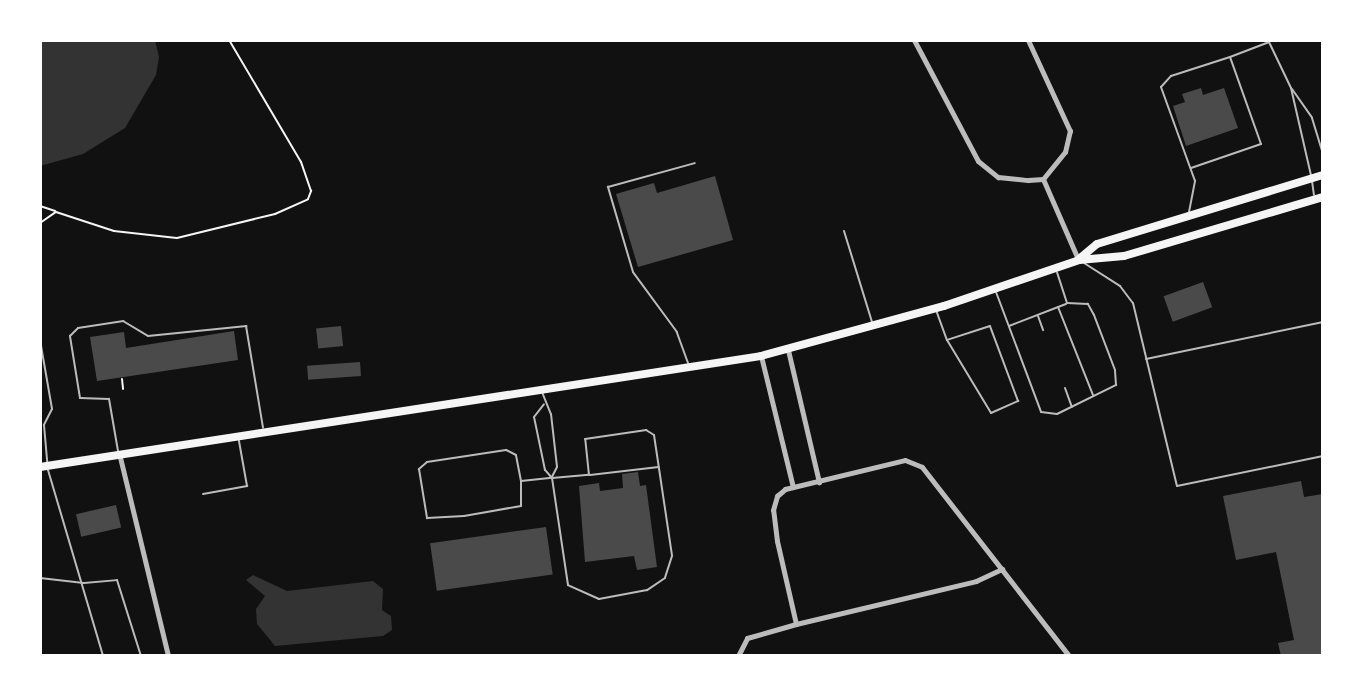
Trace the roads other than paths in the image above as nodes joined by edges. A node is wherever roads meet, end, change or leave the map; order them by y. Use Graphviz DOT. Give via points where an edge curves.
graph roads {
  1 [pos="914,40"];
  2 [pos="1028,40"];
  3 [pos="1269,41"];
  4 [pos="1230,57"];
  5 [pos="1291,88"];
  6 [pos="1323,155"];
  7 [pos="695,163"];
  8 [pos="1190,169"];
  9 [pos="1323,175"];
  10 [pos="1311,178"];
  11 [pos="1043,179"];
  12 [pos="1318,198"];
  13 [pos="1189,213"];
  14 [pos="844,231"];
  15 [pos="1079,260"];
  16 [pos="1056,268"];
  17 [pos="995,289"];
  18 [pos="1067,303"];
  19 [pos="1058,307"];
  20 [pos="936,309"];
  21 [pos="1037,315"];
  22 [pos="1323,322"];
  23 [pos="873,326"];
  24 [pos="1008,327"];
  25 [pos="1043,330"];
  26 [pos="40,340"];
  27 [pos="947,340"];
  28 [pos="788,350"];
  29 [pos="761,356"];
  30 [pos="1145,359"];
  31 [pos="689,370"];
  32 [pos="1065,388"];
  33 [pos="542,392"];
  34 [pos="1094,397"];
  35 [pos="544,404"];
  36 [pos="1072,408"];
  37 [pos="42,426"];
  38 [pos="263,429"];
  39 [pos="238,432"];
  40 [pos="118,452"];
  41 [pos="1323,456"];
  42 [pos="661,467"];
  43 [pos="42,470"];
  44 [pos="589,475"];
  45 [pos="552,478"];
  46 [pos="521,481"];
  47 [pos="819,482"];
  48 [pos="793,487"];
  49 [pos="203,494"];
  50 [pos="1002,569"];
  51 [pos="40,578"];
  52 [pos="84,583"];
  53 [pos="796,624"];
  54 [pos="103,656"];
  55 [pos="141,656"];
  56 [pos="168,656"];
  57 [pos="738,656"];
  58 [pos="1069,656"];
  1 -- 11 [label="street" via="987,171 1010,180"];
  2 -- 11 [label="street" via="1070,131 1065,152"];
  3 -- 4 [label="lane"];
  3 -- 5 [label="lane"];
  4 -- 8 [label="lane" via="1163,82"];
  4 -- 8 [label="lane" via="1261,144"];
  5 -- 6 [label="lane" via="1312,118"];
  5 -- 10 [label="lane"];
  7 -- 31 [label="lane" via="608,187 633,272 677,332"];
  8 -- 13 [label="lane" via="1196,189"];
  9 -- 10 [label="main road"];
  10 -- 12 [label="lane"];
  10 -- 13 [label="main road"];
  11 -- 15 [label="street"];
  12 -- 15 [label="main road" via="1124,256"];
  13 -- 15 [label="main road" via="1097,244"];
  14 -- 23 [label="lane"];
  15 -- 16 [label="main road"];
  15 -- 30 [label="lane" via="1129,293"];
  16 -- 17 [label="main road"];
  16 -- 18 [label="lane"];
  17 -- 20 [label="main road"];
  17 -- 24 [label="lane"];
  18 -- 19 [label="lane"];
  18 -- 34 [label="lane" via="1088,304 1115,370 1116,385"];
  19 -- 21 [label="lane"];
  19 -- 34 [label="lane"];
  20 -- 23 [label="main road"];
  20 -- 27 [label="lane"];
  21 -- 24 [label="lane"];
  21 -- 25 [label="lane"];
  22 -- 30 [label="lane"];
  23 -- 28 [label="main road"];
  24 -- 36 [label="lane" via="1041,412"];
  26 -- 37 [label="lane" via="52,409"];
  27 -- 27 [label="lane" via="991,413 1018,401 990,326"];
  28 -- 29 [label="main road"];
  28 -- 47 [label="street"];
  29 -- 31 [label="main road"];
  29 -- 48 [label="street"];
  30 -- 41 [label="lane" via="1177,486"];
  31 -- 33 [label="main road"];
  32 -- 36 [label="lane"];
  33 -- 35 [label="lane"];
  33 -- 38 [label="main road"];
  34 -- 36 [label="lane"];
  35 -- 45 [label="lane" via="551,414 556,453"];
  35 -- 45 [label="lane" via="534,417 545,470"];
  37 -- 43 [label="lane"];
  38 -- 39 [label="main road"];
  38 -- 40 [label="lane" via="246,326 148,336 123,321 78,328 70,336 80,398 109,399"];
  39 -- 40 [label="main road"];
  39 -- 49 [label="lane" via="247,486"];
  40 -- 43 [label="main road"];
  40 -- 56 [label="street"];
  42 -- 44 [label="lane"];
  42 -- 44 [label="lane" via="657,442 646,430 585,439"];
  42 -- 45 [label="lane" via="671,568 647,590 599,599 568,585"];
  43 -- 52 [label="lane" via="62,507"];
  44 -- 45 [label="lane"];
  45 -- 46 [label="lane"];
  46 -- 46 [label="lane" via="521,506 432,520 423,513 419,469 427,462 506,450 516,455"];
  47 -- 48 [label="street"];
  47 -- 50 [label="street" via="914,461"];
  48 -- 53 [label="street" via="777,496 773,510"];
  50 -- 53 [label="street" via="976,581"];
  50 -- 58 [label="street"];
  51 -- 52 [label="lane"];
  52 -- 54 [label="lane"];
  52 -- 55 [label="lane" via="120,583"];
  53 -- 57 [label="street" via="747,638"];
}
